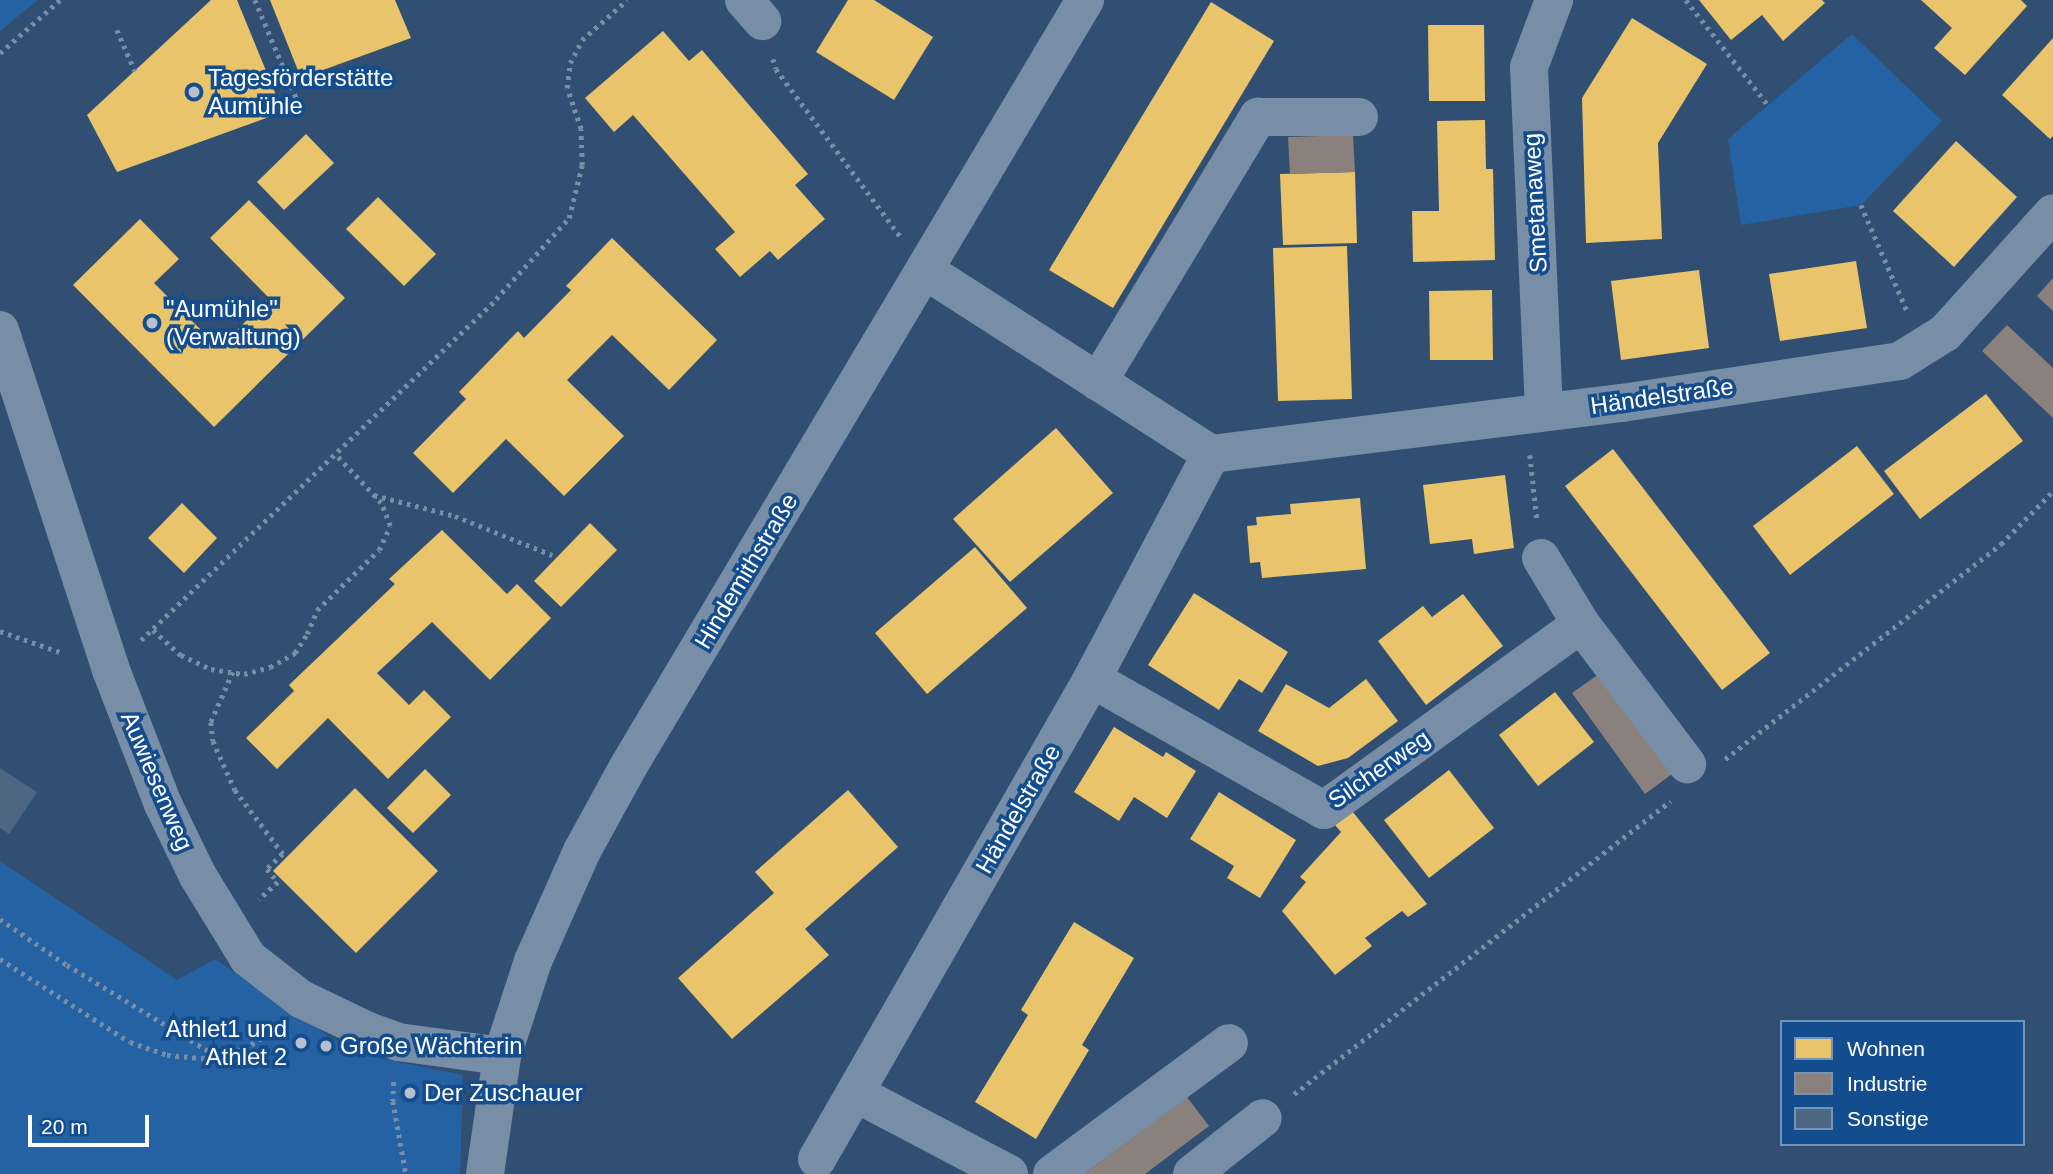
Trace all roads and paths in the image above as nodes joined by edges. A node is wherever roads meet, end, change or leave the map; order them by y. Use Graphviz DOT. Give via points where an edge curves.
graph roads {
  1 [pos="60,0"];
  2 [pos="255,0"];
  3 [pos="627,0"];
  4 [pos="1085,0"];
  5 [pos="1553,0"];
  6 [pos="1686,0"];
  7 [pos="753,10"];
  8 [pos="117,30"];
  9 [pos="0,52"];
  10 [pos="135,71"];
  11 [pos="1768,105"];
  12 [pos="304,116"];
  13 [pos="1359,117"];
  14 [pos="1861,205"];
  15 [pos="2053,213"];
  16 [pos="926,271"];
  17 [pos="0,330"];
  18 [pos="1923,347"];
  19 [pos="1098,382"];
  20 [pos="1535,413"];
  21 [pos="335,454"];
  22 [pos="1211,454"];
  23 [pos="2053,491"];
  24 [pos="373,494"];
  25 [pos="552,555"];
  26 [pos="1541,558"];
  27 [pos="1581,624"];
  28 [pos="153,630"];
  29 [pos="0,631"];
  30 [pos="111,670"];
  31 [pos="233,672"];
  32 [pos="1092,679"];
  33 [pos="1695,774"];
  34 [pos="0,919"];
  35 [pos="230,927"];
  36 [pos="0,959"];
  37 [pos="278,1025"];
  38 [pos="398,1042"];
  39 [pos="1229,1044"];
  40 [pos="215,1055"];
  41 [pos="502,1056"];
  42 [pos="855,1093"];
  43 [pos="1263,1118"];
  44 [pos="817,1159"];
  45 [pos="406,1174"];
  46 [pos="485,1174"];
  47 [pos="1009,1174"];
  48 [pos="1052,1174"];
  49 [pos="1192,1174"];
  1 -- 9 [label="path"];
  2 -- 12 [label="path"];
  3 -- 21 [label="path" via="582,40 570,63 567,88 581,129 582,166 569,218 496,299"];
  4 -- 16 [label="street, Hindemithstraße"];
  5 -- 20 [label="street, Smetanaweg" via="1529,67"];
  6 -- 11 [label="path"];
  7 -- 16 [label="path" via="776,69"];
  8 -- 10 [label="path"];
  13 -- 19 [label="street" via="1258,117"];
  14 -- 18 [label="path"];
  15 -- 18 [label="street, Händelstraße" via="1945,333"];
  16 -- 19 [label="street"];
  16 -- 41 [label="street, Hindemithstraße" via="588,839 533,961"];
  17 -- 30 [label="street, Auwiesenweg"];
  18 -- 20 [label="street, Händelstraße" via="1900,361"];
  19 -- 22 [label="street"];
  20 -- 22 [label="street, Händelstraße"];
  20 -- 26 [label="path"];
  21 -- 24 [label="path"];
  21 -- 28 [label="path"];
  22 -- 32 [label="street, Händelstraße"];
  23 -- 33 [label="path" via="2001,544"];
  24 -- 25 [label="path" via="455,516"];
  24 -- 31 [label="path" via="390,526 379,550 317,610 295,653 270,667"];
  26 -- 27 [label="street"];
  27 -- 32 [label="street, Silcherweg" via="1324,810"];
  27 -- 33 [label="street"];
  28 -- 30 [label="path"];
  28 -- 31 [label="path" via="181,655 211,669"];
  29 -- 30 [label="path"];
  30 -- 35 [label="street, Auwiesenweg" via="180,843"];
  31 -- 35 [label="path" via="211,722 213,741 235,790 283,854 267,869 278,882"];
  32 -- 42 [label="street, Händelstraße"];
  33 -- 43 [label="path"];
  34 -- 40 [label="path"];
  35 -- 38 [label="street, Auwiesenweg" via="248,958 301,999"];
  36 -- 40 [label="path" via="130,1042 167,1055"];
  37 -- 40 [label="path" via="244,1049"];
  38 -- 41 [label="street, Auwiesenweg"];
  38 -- 45 [label="path" via="393,1101"];
  39 -- 48 [label="street"];
  41 -- 46 [label="street, Hindemithstraße"];
  42 -- 44 [label="street, Händelstraße"];
  42 -- 47 [label="street"];
  43 -- 49 [label="street"];
}
